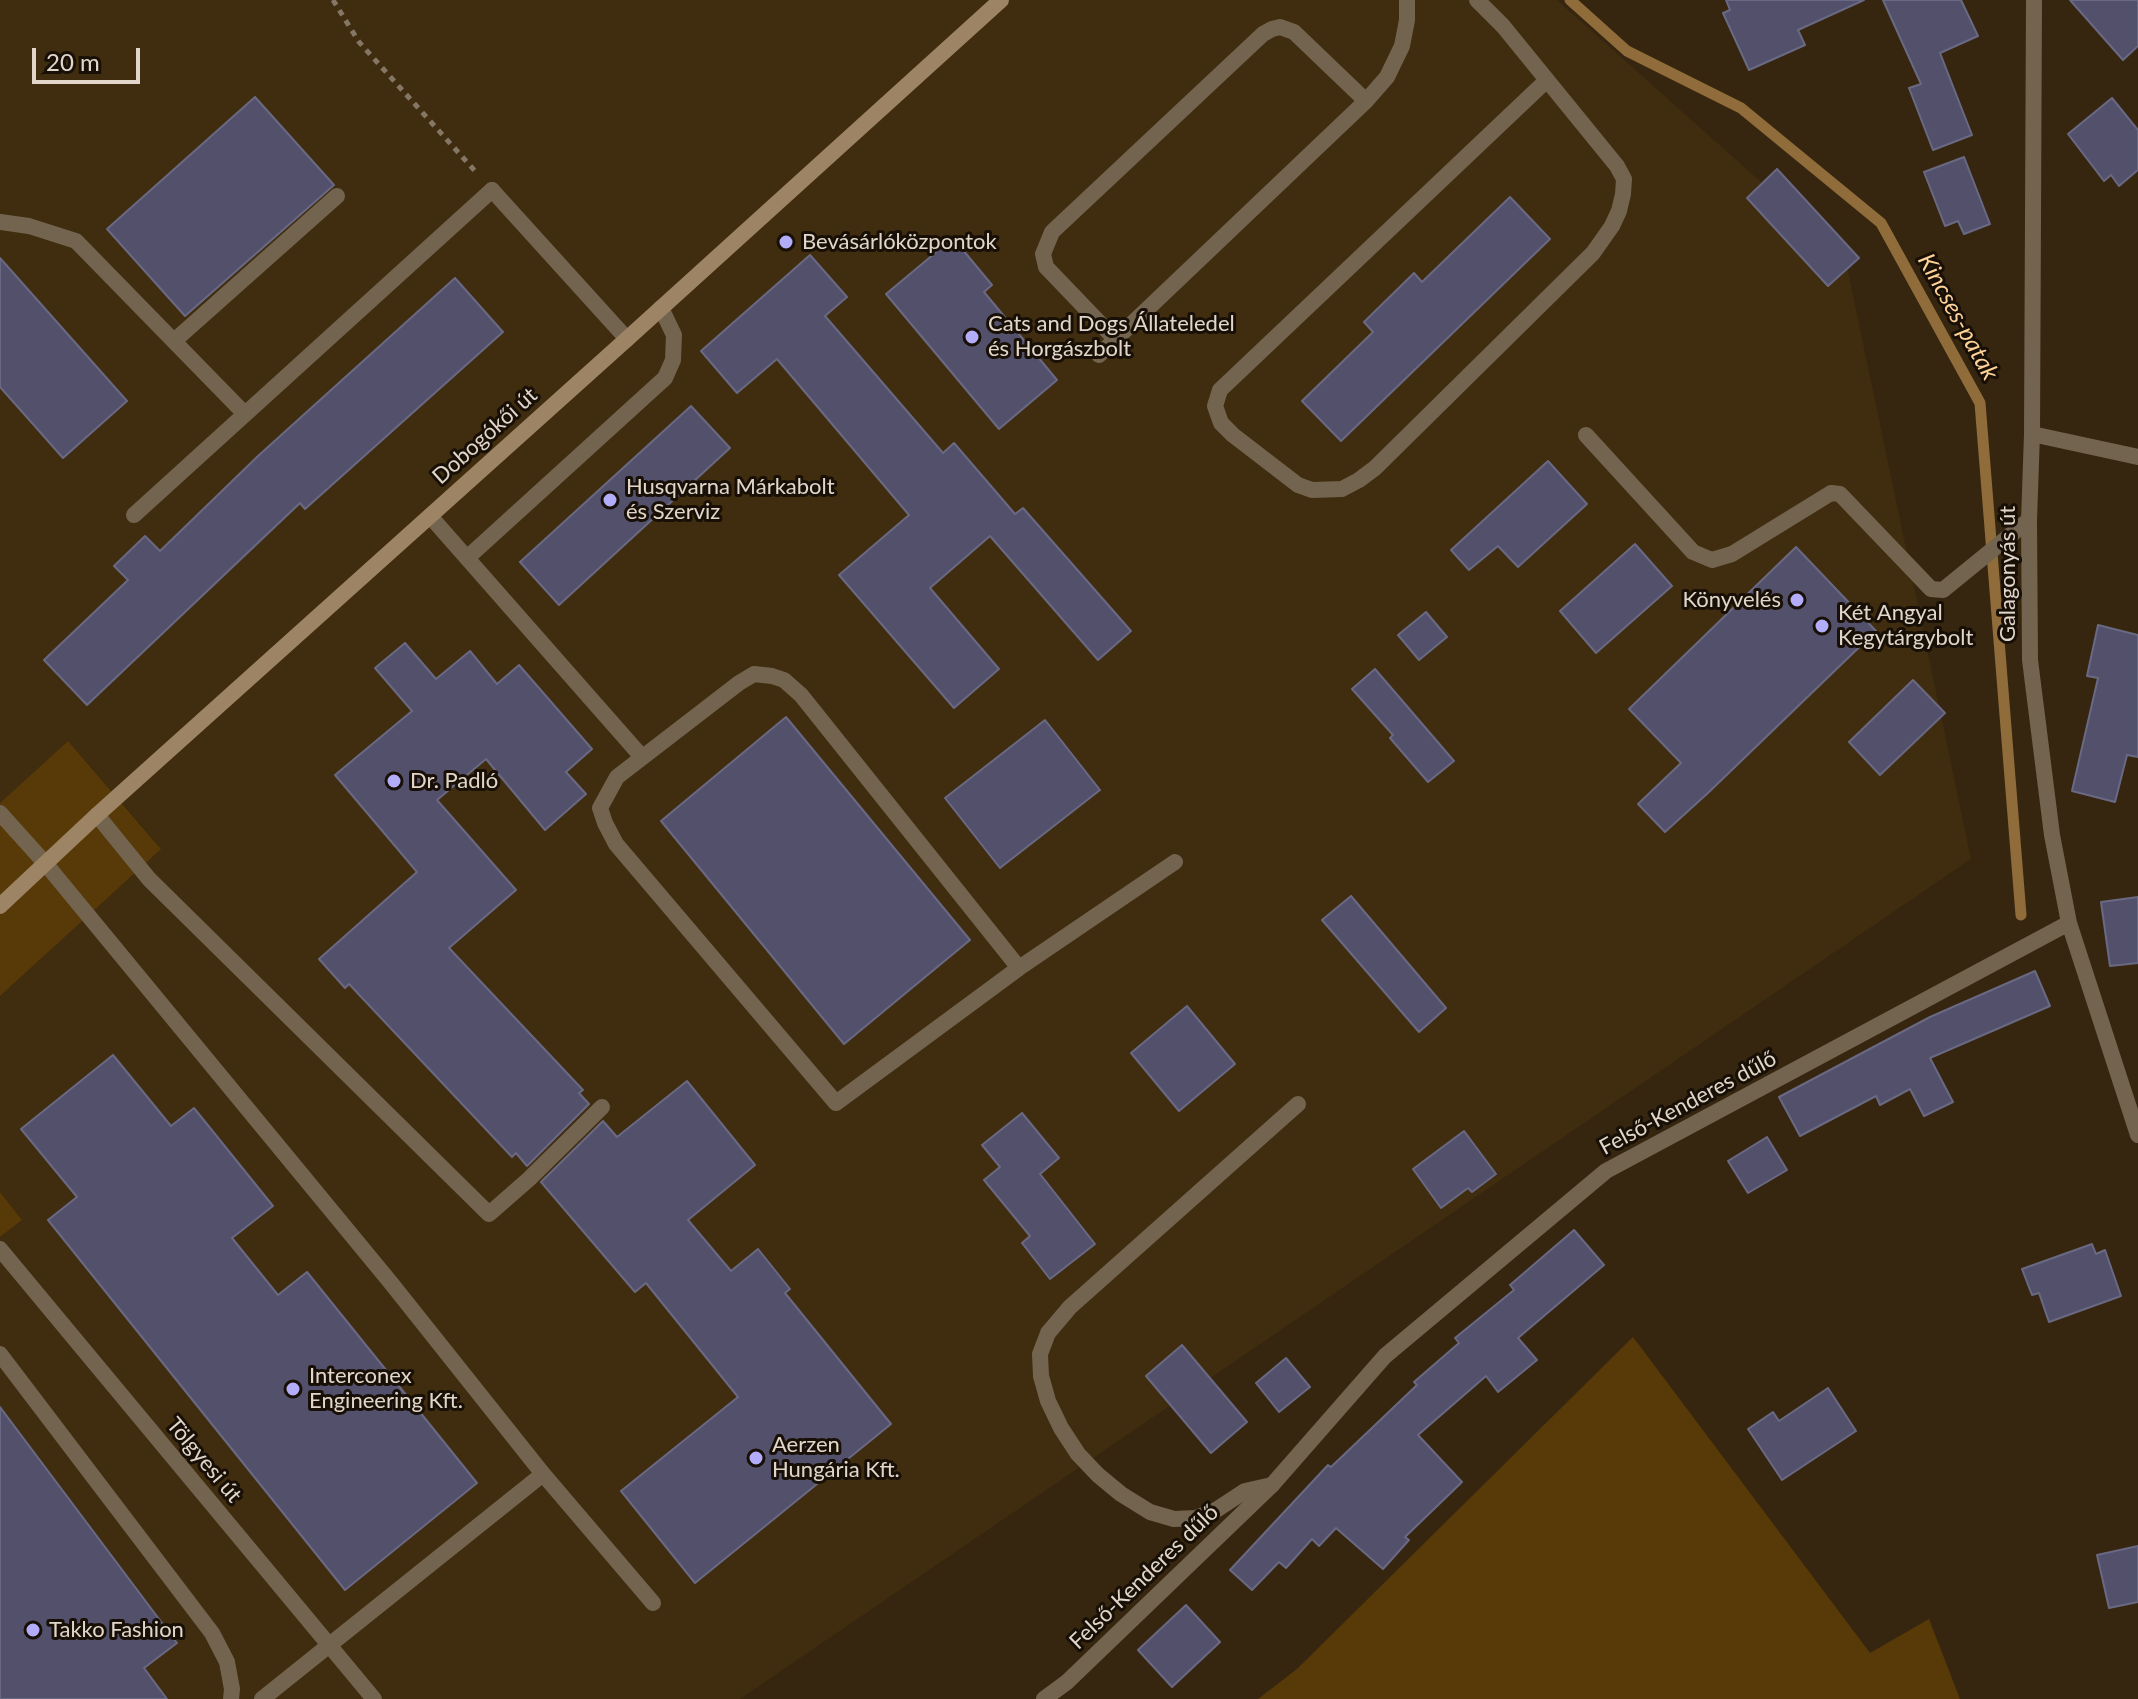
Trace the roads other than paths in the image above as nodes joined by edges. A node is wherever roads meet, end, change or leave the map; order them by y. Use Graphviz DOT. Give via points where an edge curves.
graph roads {
  1 [pos="1001,0"];
  2 [pos="1407,0"];
  3 [pos="1477,0"];
  4 [pos="2034,0"];
  5 [pos="1547,80"];
  6 [pos="1366,101"];
  7 [pos="337,196"];
  8 [pos="0,222"];
  9 [pos="661,308"];
  10 [pos="627,339"];
  11 [pos="1116,340"];
  12 [pos="174,341"];
  13 [pos="1099,355"];
  14 [pos="244,413"];
  15 [pos="2032,434"];
  16 [pos="1586,435"];
  17 [pos="2138,457"];
  18 [pos="134,515"];
  19 [pos="430,516"];
  20 [pos="2029,520"];
  21 [pos="467,558"];
  22 [pos="642,757"];
  23 [pos="0,813"];
  24 [pos="97,815"];
  25 [pos="1175,862"];
  26 [pos="45,863"];
  27 [pos="0,906"];
  28 [pos="2069,923"];
  29 [pos="1019,968"];
  30 [pos="1298,1104"];
  31 [pos="602,1107"];
  32 [pos="2138,1135"];
  33 [pos="0,1249"];
  34 [pos="0,1354"];
  35 [pos="543,1474"];
  36 [pos="1272,1485"];
  37 [pos="653,1603"];
  38 [pos="330,1645"];
  39 [pos="231,1699"];
  40 [pos="262,1699"];
  41 [pos="374,1699"];
  42 [pos="1044,1699"];
  1 -- 9 [label="main road, Dobogókői út"];
  2 -- 6 [label="street" via="1396,61"];
  3 -- 5 [label="street"];
  4 -- 15 [label="street, Galagonyás út"];
  5 -- 5 [label="street" via="1624,179 1612,226 1593,253 1375,468 1342,489 1298,485 1221,423 1215,406 1220,390"];
  6 -- 11 [label="street"];
  6 -- 11 [label="street" via="1294,32 1272,29 1052,232 1043,254 1046,267"];
  7 -- 12 [label="street"];
  8 -- 12 [label="street" via="76,241"];
  9 -- 10 [label="main road, Dobogókői út"];
  9 -- 21 [label="street" via="674,335 673,360 665,378"];
  10 -- 14 [label="street" via="492,190"];
  10 -- 19 [label="main road, Dobogókői út"];
  11 -- 13 [label="street"];
  12 -- 14 [label="street"];
  14 -- 18 [label="street"];
  15 -- 17 [label="street"];
  15 -- 20 [label="street, Galagonyás út"];
  16 -- 20 [label="street" via="1693,552 1712,560 1732,554 1831,493 1840,494 1931,589 1943,590"];
  19 -- 21 [label="street"];
  19 -- 24 [label="main road, Dobogókői út"];
  20 -- 28 [label="street, Galagonyás út" via="2030,660"];
  21 -- 22 [label="street"];
  22 -- 29 [label="street" via="754,674 784,680"];
  22 -- 29 [label="street" via="617,777 600,808 616,844 836,1103"];
  23 -- 26 [label="street"];
  24 -- 26 [label="main road, Dobogókői út"];
  24 -- 31 [label="street" via="149,879 489,1214"];
  25 -- 29 [label="street"];
  26 -- 27 [label="main road, Dobogókői út"];
  26 -- 35 [label="street"];
  28 -- 32 [label="street, Galagonyás út"];
  28 -- 36 [label="street, Felső-Kenderes dűlő" via="1606,1171 1385,1356"];
  30 -- 36 [label="street, Felső-Kenderes dűlő" via="1070,1307 1048,1333 1040,1354 1048,1401 1078,1454 1121,1494 1150,1512 1196,1518 1245,1491"];
  33 -- 38 [label="street, Tölgyesi út"];
  34 -- 39 [label="street" via="212,1633 227,1662"];
  35 -- 37 [label="street"];
  35 -- 38 [label="street"];
  36 -- 42 [label="street, Felső-Kenderes dűlő"];
  38 -- 40 [label="street"];
  38 -- 41 [label="street, Tölgyesi út"];
}
